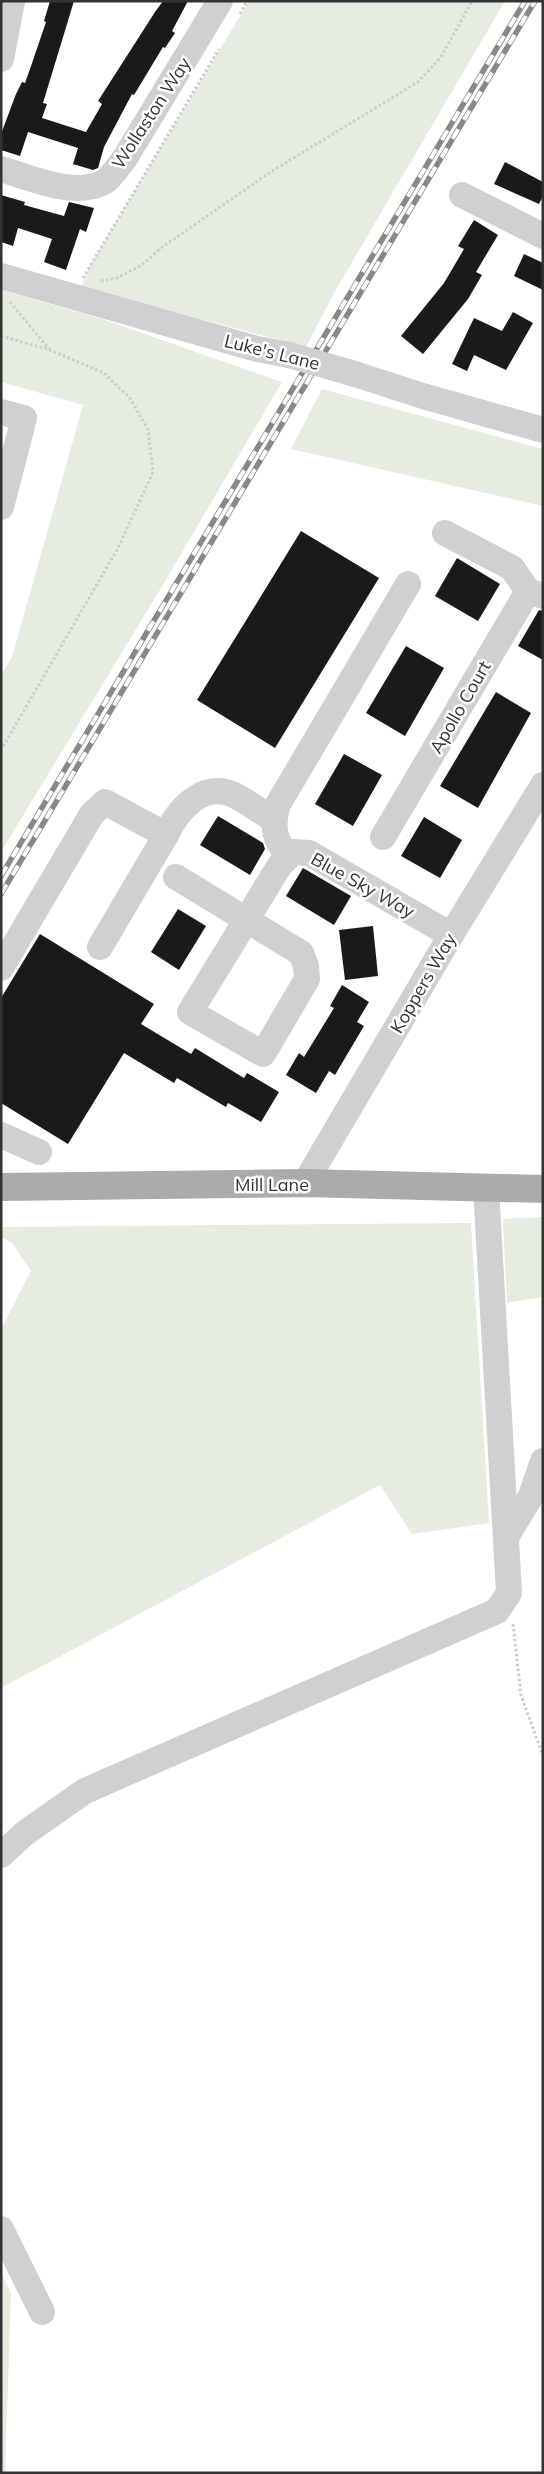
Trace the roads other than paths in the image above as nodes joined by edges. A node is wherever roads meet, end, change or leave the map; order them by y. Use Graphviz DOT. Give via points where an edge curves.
graph roads {
  1 [pos="12,1"];
  2 [pos="220,1"];
  3 [pos="1,59"];
  4 [pos="1,169"];
  5 [pos="462,195"];
  6 [pos="543,236"];
  7 [pos="4,287"];
  8 [pos="1,412"];
  9 [pos="543,430"];
  10 [pos="1,506"];
  11 [pos="445,533"];
  12 [pos="408,584"];
  13 [pos="536,593"];
  14 [pos="543,785"];
  15 [pos="274,820"];
  16 [pos="166,835"];
  17 [pos="383,837"];
  18 [pos="288,857"];
  19 [pos="176,877"];
  20 [pos="247,920"];
  21 [pos="451,935"];
  22 [pos="100,947"];
  23 [pos="1,968"];
  24 [pos="1,1136"];
  25 [pos="39,1152"];
  26 [pos="305,1183"];
  27 [pos="1,1187"];
  28 [pos="486,1188"];
  29 [pos="543,1189"];
  30 [pos="543,1460"];
  31 [pos="506,1537"];
  32 [pos="1,1855"];
  33 [pos="1,2228"];
  34 [pos="42,2312"];
  1 -- 3 [label="street"];
  2 -- 4 [label="street, Wollaston Way" via="125,158 106,181 88,188 55,185"];
  5 -- 6 [label="street"];
  7 -- 9 [label="street, Luke's Lane, bridge" via="289,354"];
  8 -- 10 [label="street" via="24,418"];
  11 -- 13 [label="street" via="512,568"];
  12 -- 15 [label="street" via="277,806"];
  13 -- 17 [label="street, Apollo Court"];
  14 -- 21 [label="street, Koppers Way"];
  15 -- 16 [label="street" via="234,795 217,790 192,798"];
  15 -- 18 [label="street" via="278,842"];
  16 -- 22 [label="street"];
  16 -- 23 [label="street" via="105,802 92,814"];
  18 -- 20 [label="street, Blue Sky Way"];
  18 -- 21 [label="street, Blue Sky Way" via="294,852 309,853"];
  19 -- 20 [label="street"];
  20 -- 20 [label="street, Blue Sky Way" via="190,1012 263,1054 307,979 306,966 301,953"];
  21 -- 26 [label="street, Koppers Way"];
  24 -- 25 [label="street"];
  26 -- 27 [label="main road, Mill Lane"];
  26 -- 28 [label="main road, Mill Lane"];
  28 -- 29 [label="main road, Mill Lane"];
  28 -- 31 [label="street"];
  30 -- 31 [label="street" via="531,1496"];
  31 -- 32 [label="street" via="509,1593 497,1611 85,1791 25,1833"];
  33 -- 34 [label="street"];
}
